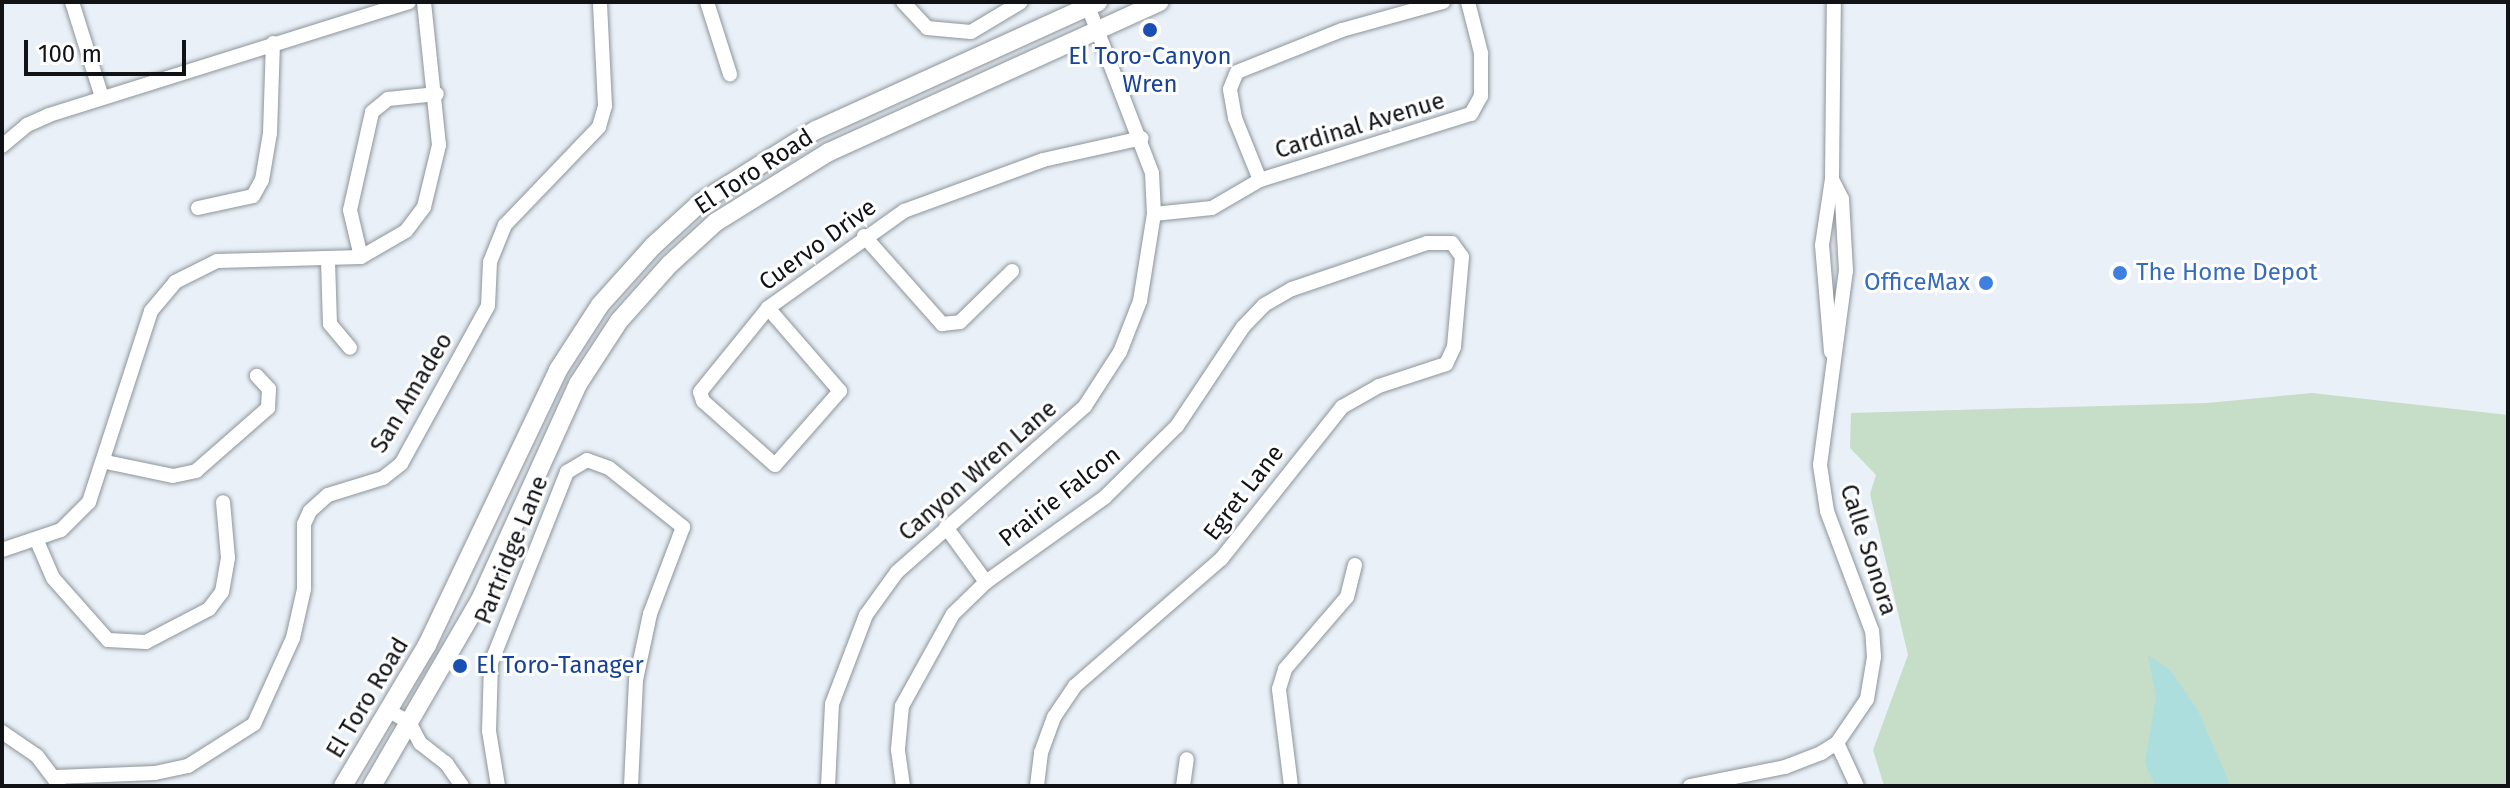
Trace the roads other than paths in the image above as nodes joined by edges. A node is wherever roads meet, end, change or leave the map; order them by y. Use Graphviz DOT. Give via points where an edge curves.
graph roads {
  1 [pos="72,2"];
  2 [pos="409,2"];
  3 [pos="424,2"];
  4 [pos="600,2"];
  5 [pos="707,2"];
  6 [pos="903,2"];
  7 [pos="1021,2"];
  8 [pos="1160,2"];
  9 [pos="1443,2"];
  10 [pos="1468,2"];
  11 [pos="1834,2"];
  12 [pos="1093,4"];
  13 [pos="1101,29"];
  14 [pos="273,43"];
  15 [pos="730,74"];
  16 [pos="437,94"];
  17 [pos="102,97"];
  18 [pos="1142,138"];
  19 [pos="2,146"];
  20 [pos="1832,179"];
  21 [pos="1260,180"];
  22 [pos="198,208"];
  23 [pos="1154,214"];
  24 [pos="864,236"];
  25 [pos="1452,243"];
  26 [pos="361,257"];
  27 [pos="328,261"];
  28 [pos="1012,271"];
  29 [pos="1846,280"];
  30 [pos="1823,289"];
  31 [pos="768,308"];
  32 [pos="350,348"];
  33 [pos="1832,361"];
  34 [pos="257,376"];
  35 [pos="106,462"];
  36 [pos="223,502"];
  37 [pos="946,527"];
  38 [pos="37,541"];
  39 [pos="2,550"];
  40 [pos="1355,565"];
  41 [pos="986,582"];
  42 [pos="389,711"];
  43 [pos="409,722"];
  44 [pos="2,732"];
  45 [pos="1837,743"];
  46 [pos="1187,759"];
  47 [pos="58,782"];
  48 [pos="343,786"];
  49 [pos="372,786"];
  50 [pos="462,786"];
  51 [pos="498,786"];
  52 [pos="631,786"];
  53 [pos="828,786"];
  54 [pos="903,786"];
  55 [pos="1037,786"];
  56 [pos="1183,786"];
  57 [pos="1291,786"];
  58 [pos="1690,786"];
  59 [pos="1857,786"];
  1 -- 17 [label="street"];
  2 -- 14 [label="street"];
  3 -- 16 [label="street"];
  4 -- 47 [label="street, San Amadeo" via="605,106 599,127 505,225 490,262 488,306 401,464 383,478 328,495 310,511 304,524 304,589 293,638 254,724 188,766"];
  5 -- 15 [label="street"];
  6 -- 7 [label="street" via="927,28 971,32"];
  8 -- 13 [label="main road, El Toro Road"];
  9 -- 21 [label="street" via="1342,30 1237,72 1230,89 1235,118"];
  10 -- 21 [label="street, Cardinal Avenue" via="1481,53 1481,96 1471,114"];
  11 -- 20 [label="street, Calle Sonora"];
  12 -- 13 [label="street, Canyon Wren Lane"];
  12 -- 42 [label="main road, El Toro Road" via="816,130 701,202 653,246 600,305 558,370 427,645"];
  13 -- 18 [label="street, Canyon Wren Lane"];
  13 -- 43 [label="main road, El Toro Road" via="829,152 716,222 670,264 619,321 578,384 480,600"];
  14 -- 17 [label="street"];
  14 -- 22 [label="street" via="270,133 262,180 253,196"];
  16 -- 26 [label="street" via="439,145 424,207 406,231"];
  16 -- 26 [label="street" via="388,99 372,112 350,210"];
  17 -- 19 [label="street" via="27,125"];
  18 -- 23 [label="street, Canyon Wren Lane" via="1152,173"];
  18 -- 24 [label="street, Cuervo Drive" via="1043,160 904,211"];
  20 -- 29 [label="street, Calle Sonora" via="1842,199"];
  20 -- 30 [label="street, Calle Sonora" via="1822,245"];
  21 -- 23 [label="street, Cardinal Avenue" via="1212,208"];
  23 -- 37 [label="street, Canyon Wren Lane" via="1140,301 1120,352 1085,406 1041,450"];
  24 -- 28 [label="street" via="942,324 960,322"];
  24 -- 31 [label="street, Cuervo Drive"];
  25 -- 41 [label="street, Prairie Falcon" via="1427,243 1292,289 1264,305 1243,327 1177,426 1105,497"];
  25 -- 55 [label="street, Egret Lane" via="1462,257 1454,347 1446,364 1379,386 1342,407 1221,559 1075,686 1054,717 1041,753"];
  26 -- 27 [label="street"];
  27 -- 32 [label="street" via="330,324"];
  27 -- 35 [label="street" via="217,261 163,293 141,337"];
  29 -- 30 [label="street"];
  29 -- 33 [label="street, Calle Sonora"];
  30 -- 33 [label="street, Calle Sonora"];
  31 -- 31 [label="street, Cuervo Drive" via="840,391 775,465 703,401 704,385"];
  33 -- 45 [label="street, Calle Sonora" via="1822,480 1827,511 1872,631 1874,657 1867,699"];
  34 -- 35 [label="street" via="269,389 268,408 196,471 173,476"];
  35 -- 38 [label="street" via="81,513"];
  36 -- 38 [label="street" via="228,558 222,592 209,609 146,642 108,640 53,578"];
  37 -- 41 [label="street"];
  37 -- 53 [label="street, Canyon Wren Lane" via="897,572 856,636 832,704"];
  38 -- 39 [label="street"];
  40 -- 57 [label="street" via="1347,597 1285,669 1279,689"];
  41 -- 54 [label="street, Prairie Falcon" via="953,614 902,706 898,749"];
  42 -- 43 [label="street"];
  42 -- 48 [label="main road, El Toro Road"];
  43 -- 49 [label="main road, El Toro Road"];
  43 -- 50 [label="street" via="420,743 446,763"];
  44 -- 47 [label="street, San Amadeo" via="37,756"];
  45 -- 58 [label="street" via="1785,767"];
  45 -- 59 [label="street"];
  46 -- 56 [label="street"];
  51 -- 52 [label="street, Partridge Lane" via="489,731 491,663 567,472 581,460 609,468 683,527 650,614 636,680"];
}
